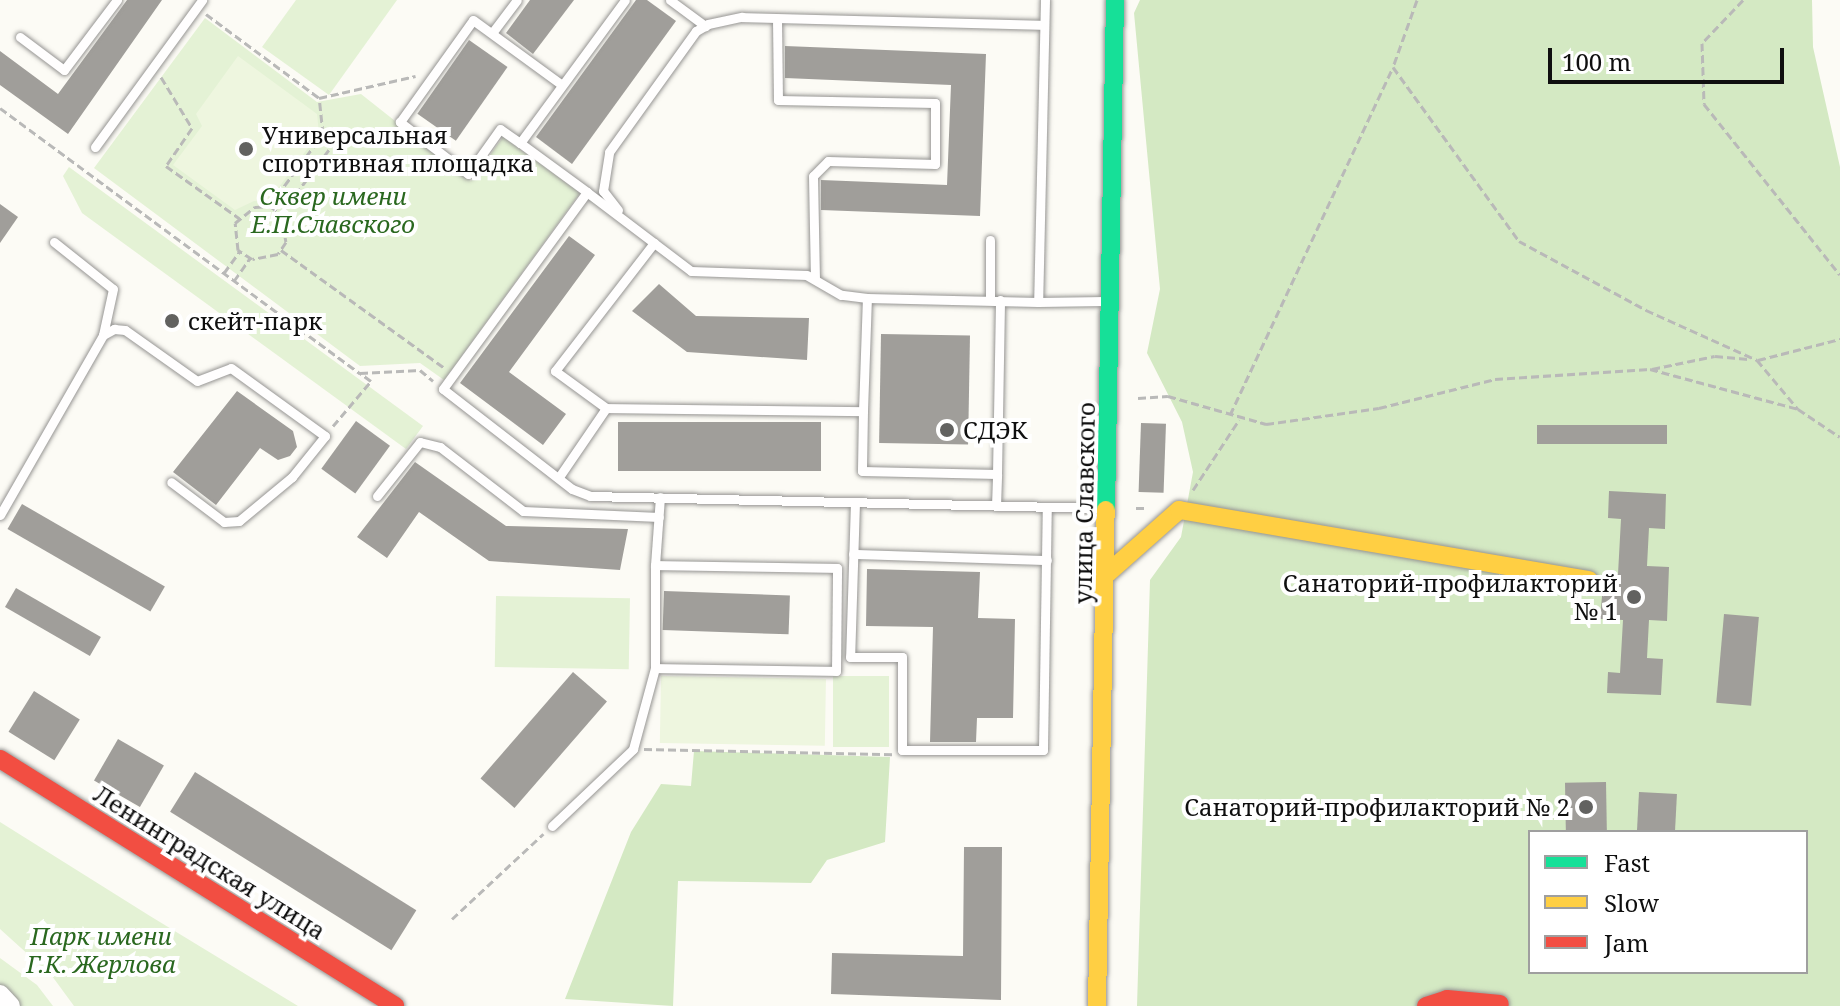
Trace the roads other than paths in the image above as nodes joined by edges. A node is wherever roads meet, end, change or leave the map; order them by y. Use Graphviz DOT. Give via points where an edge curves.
graph roads {
  1 [pos="117,0"];
  2 [pos="517,0"];
  3 [pos="625,0"];
  4 [pos="670,0"];
  5 [pos="1045,0"];
  6 [pos="1115,0"];
  7 [pos="199,3"];
  8 [pos="777,19"];
  9 [pos="1044,25"];
  10 [pos="705,26"];
  11 [pos="492,33"];
  12 [pos="20,37"];
  13 [pos="562,85"];
  14 [pos="520,143"];
  15 [pos="95,147"];
  16 [pos="587,192"];
  17 [pos="626,220"];
  18 [pos="990,240"];
  19 [pos="54,242"];
  20 [pos="654,243"];
  21 [pos="815,279"];
  22 [pos="867,298"];
  23 [pos="995,300"];
  24 [pos="1112,301"];
  25 [pos="1038,302"];
  26 [pos="103,335"];
  27 [pos="606,408"];
  28 [pos="863,411"];
  29 [pos="997,474"];
  30 [pos="559,477"];
  31 [pos="171,482"];
  32 [pos="377,496"];
  33 [pos="660,497"];
  34 [pos="855,502"];
  35 [pos="996,506"];
  36 [pos="1047,507"];
  37 [pos="1109,508"];
  38 [pos="0,515"];
  39 [pos="659,517"];
  40 [pos="853,554"];
  41 [pos="1047,560"];
  42 [pos="655,565"];
  43 [pos="1108,573"];
  44 [pos="1589,580"];
  45 [pos="655,668"];
  46 [pos="0,759"];
  47 [pos="552,826"];
  48 [pos="0,994"];
  49 [pos="1500,1004"];
  50 [pos="11,1006"];
  51 [pos="395,1006"];
  52 [pos="1097,1006"];
  53 [pos="1426,1006"];
  1 -- 12 [label="lane" via="64,70"];
  2 -- 11 [label="lane"];
  3 -- 13 [label="lane"];
  4 -- 10 [label="lane"];
  5 -- 9 [label="lane"];
  6 -- 24 [label="street, улица Славского"];
  7 -- 15 [label="lane"];
  8 -- 9 [label="lane"];
  8 -- 10 [label="lane" via="742,17"];
  8 -- 21 [label="lane" via="778,100 935,103 935,164 828,161 813,176"];
  9 -- 25 [label="lane"];
  10 -- 17 [label="lane" via="609,152 603,191"];
  11 -- 13 [label="lane"];
  11 -- 14 [label="lane" via="473,20 400,122 468,174 500,129"];
  13 -- 14 [label="lane"];
  14 -- 16 [label="lane"];
  16 -- 17 [label="lane"];
  16 -- 30 [label="lane" via="443,389"];
  17 -- 20 [label="lane"];
  18 -- 23 [label="lane"];
  19 -- 26 [label="lane" via="113,289"];
  20 -- 21 [label="lane" via="691,271"];
  20 -- 27 [label="lane" via="555,371"];
  21 -- 22 [label="lane" via="841,295"];
  22 -- 23 [label="lane"];
  22 -- 28 [label="lane"];
  23 -- 25 [label="lane"];
  23 -- 29 [label="lane"];
  24 -- 25 [label="lane"];
  24 -- 37 [label="street, улица Славского"];
  26 -- 31 [label="lane" via="125,330 197,381 231,368 325,436 292,477 239,521 224,522"];
  26 -- 38 [label="lane"];
  27 -- 28 [label="lane"];
  27 -- 30 [label="lane"];
  28 -- 29 [label="lane" via="862,471"];
  29 -- 35 [label="lane"];
  30 -- 33 [label="lane" via="590,496"];
  32 -- 39 [label="lane" via="420,442 440,447 523,511"];
  33 -- 34 [label="lane"];
  33 -- 39 [label="lane"];
  34 -- 35 [label="lane"];
  34 -- 40 [label="lane"];
  35 -- 36 [label="lane"];
  36 -- 37 [label="lane"];
  36 -- 41 [label="lane"];
  37 -- 43 [label="street, улица Славского"];
  39 -- 42 [label="lane"];
  40 -- 41 [label="lane"];
  40 -- 41 [label="lane" via="850,657 902,657 902,750 1043,750"];
  42 -- 45 [label="lane"];
  42 -- 45 [label="lane" via="837,568 836,671"];
  43 -- 44 [label="street" via="1179,510"];
  43 -- 52 [label="street, улица Славского"];
  45 -- 47 [label="lane" via="633,749"];
  46 -- 51 [label="street, Ленинградская улица"];
  48 -- 50 [label="street"];
  49 -- 53 [label="street" via="1447,999"];
}
